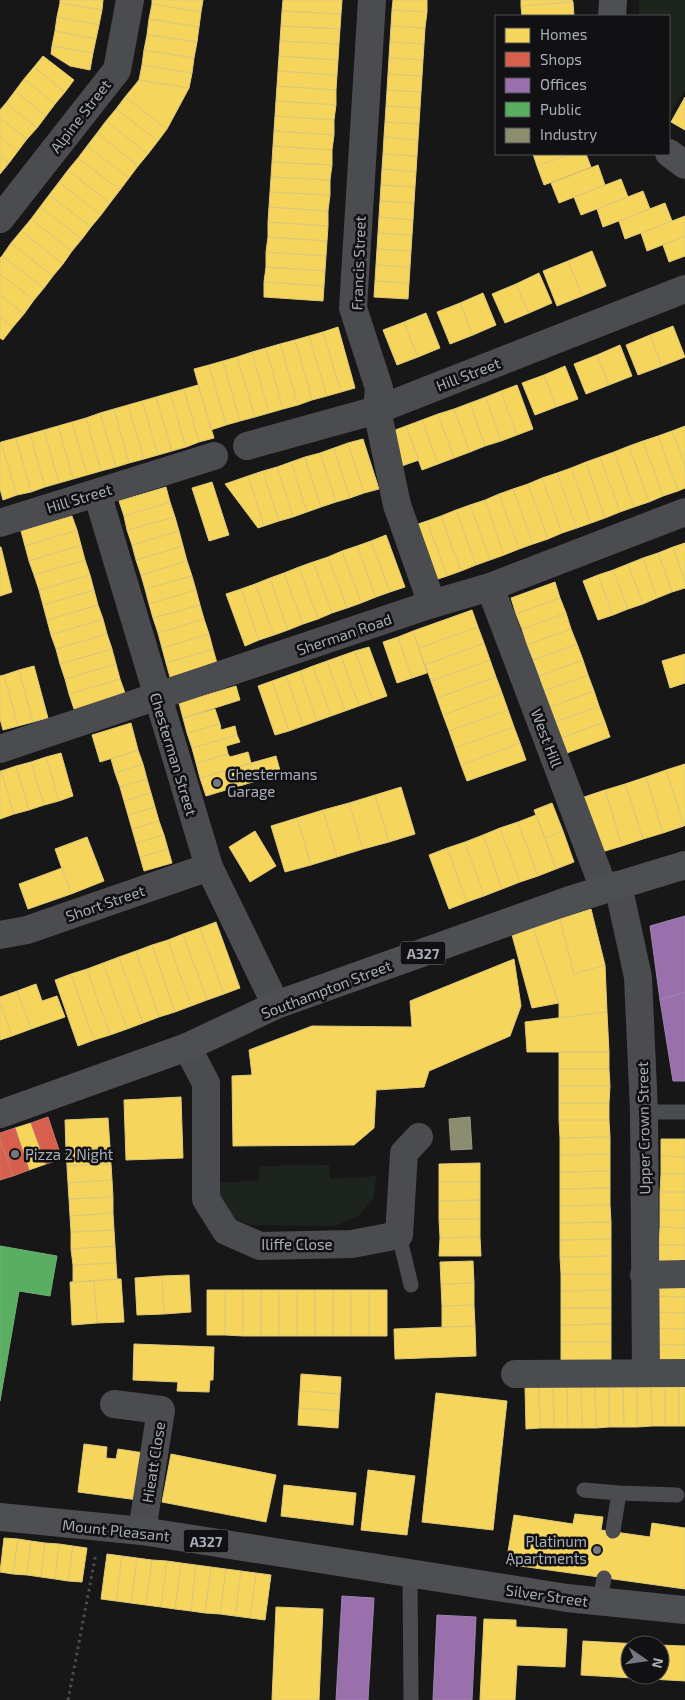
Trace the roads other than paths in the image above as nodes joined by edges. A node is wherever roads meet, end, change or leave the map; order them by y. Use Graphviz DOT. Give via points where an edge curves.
graph roads {
  1 [pos="130,0"];
  2 [pos="372,0"];
  3 [pos="612,0"];
  4 [pos="612,15"];
  5 [pos="670,154"];
  6 [pos="685,165"];
  7 [pos="0,219"];
  8 [pos="685,289"];
  9 [pos="377,410"];
  10 [pos="247,446"];
  11 [pos="214,456"];
  12 [pos="97,493"];
  13 [pos="685,512"];
  14 [pos="0,523"];
  15 [pos="490,587"];
  16 [pos="432,604"];
  17 [pos="157,697"];
  18 [pos="0,749"];
  19 [pos="685,865"];
  20 [pos="209,867"];
  21 [pos="611,887"];
  22 [pos="0,934"];
  23 [pos="276,1006"];
  24 [pos="188,1047"];
  25 [pos="644,1112"];
  26 [pos="685,1112"];
  27 [pos="0,1114"];
  28 [pos="419,1137"];
  29 [pos="399,1235"];
  30 [pos="685,1274"];
  31 [pos="644,1275"];
  32 [pos="411,1285"];
  33 [pos="646,1373"];
  34 [pos="685,1373"];
  35 [pos="515,1374"];
  36 [pos="114,1404"];
  37 [pos="584,1490"];
  38 [pos="619,1493"];
  39 [pos="677,1495"];
  40 [pos="0,1517"];
  41 [pos="613,1531"];
  42 [pos="142,1532"];
  43 [pos="410,1574"];
  44 [pos="685,1610"];
  45 [pos="411,1700"];
  1 -- 7 [label="street, Alpine Street" via="117,70"];
  2 -- 9 [label="street, Francis Street" via="353,308 379,388"];
  3 -- 4 [label="main road"];
  5 -- 6 [label="main road"];
  8 -- 9 [label="street, Hill Street"];
  9 -- 10 [label="street, Hill Street"];
  9 -- 16 [label="street, Francis Street" via="397,505"];
  11 -- 12 [label="street, Hill Street"];
  12 -- 14 [label="street, Hill Street"];
  12 -- 17 [label="street, Chesterman Street"];
  13 -- 15 [label="street, Sherman Road"];
  15 -- 16 [label="street, Sherman Road"];
  15 -- 21 [label="street, West Hill"];
  16 -- 17 [label="street, Sherman Road"];
  17 -- 18 [label="street, Sherman Road"];
  17 -- 20 [label="street, Chesterman Street"];
  19 -- 21 [label="main road, Southampton Street / A327"];
  20 -- 22 [label="street, Short Street" via="26,930"];
  20 -- 23 [label="street, Chesterman Street"];
  21 -- 23 [label="main road, Southampton Street / A327"];
  21 -- 25 [label="street, Upper Crown Street" via="638,977"];
  23 -- 24 [label="main road, Southampton Street / A327"];
  24 -- 27 [label="main road, Southampton Street / A327"];
  24 -- 29 [label="street, Iliffe Close" via="206,1084 206,1199 226,1231 260,1246 352,1244"];
  25 -- 26 [label="lane"];
  25 -- 31 [label="street, Upper Crown Street"];
  28 -- 29 [label="street" via="404,1153"];
  29 -- 32 [label="lane"];
  30 -- 31 [label="street"];
  31 -- 33 [label="street, Upper Crown Street"];
  33 -- 34 [label="street"];
  33 -- 35 [label="street"];
  36 -- 42 [label="street, Hieatt Close" via="161,1410"];
  37 -- 38 [label="lane"];
  38 -- 39 [label="lane"];
  38 -- 41 [label="lane"];
  40 -- 42 [label="main road, Mount Pleasant / A327"];
  42 -- 43 [label="main road, Mount Pleasant / A327"];
  43 -- 44 [label="main road, Silver Street / A327" via="567,1598 602,1590"];
  43 -- 45 [label="lane"];
}
